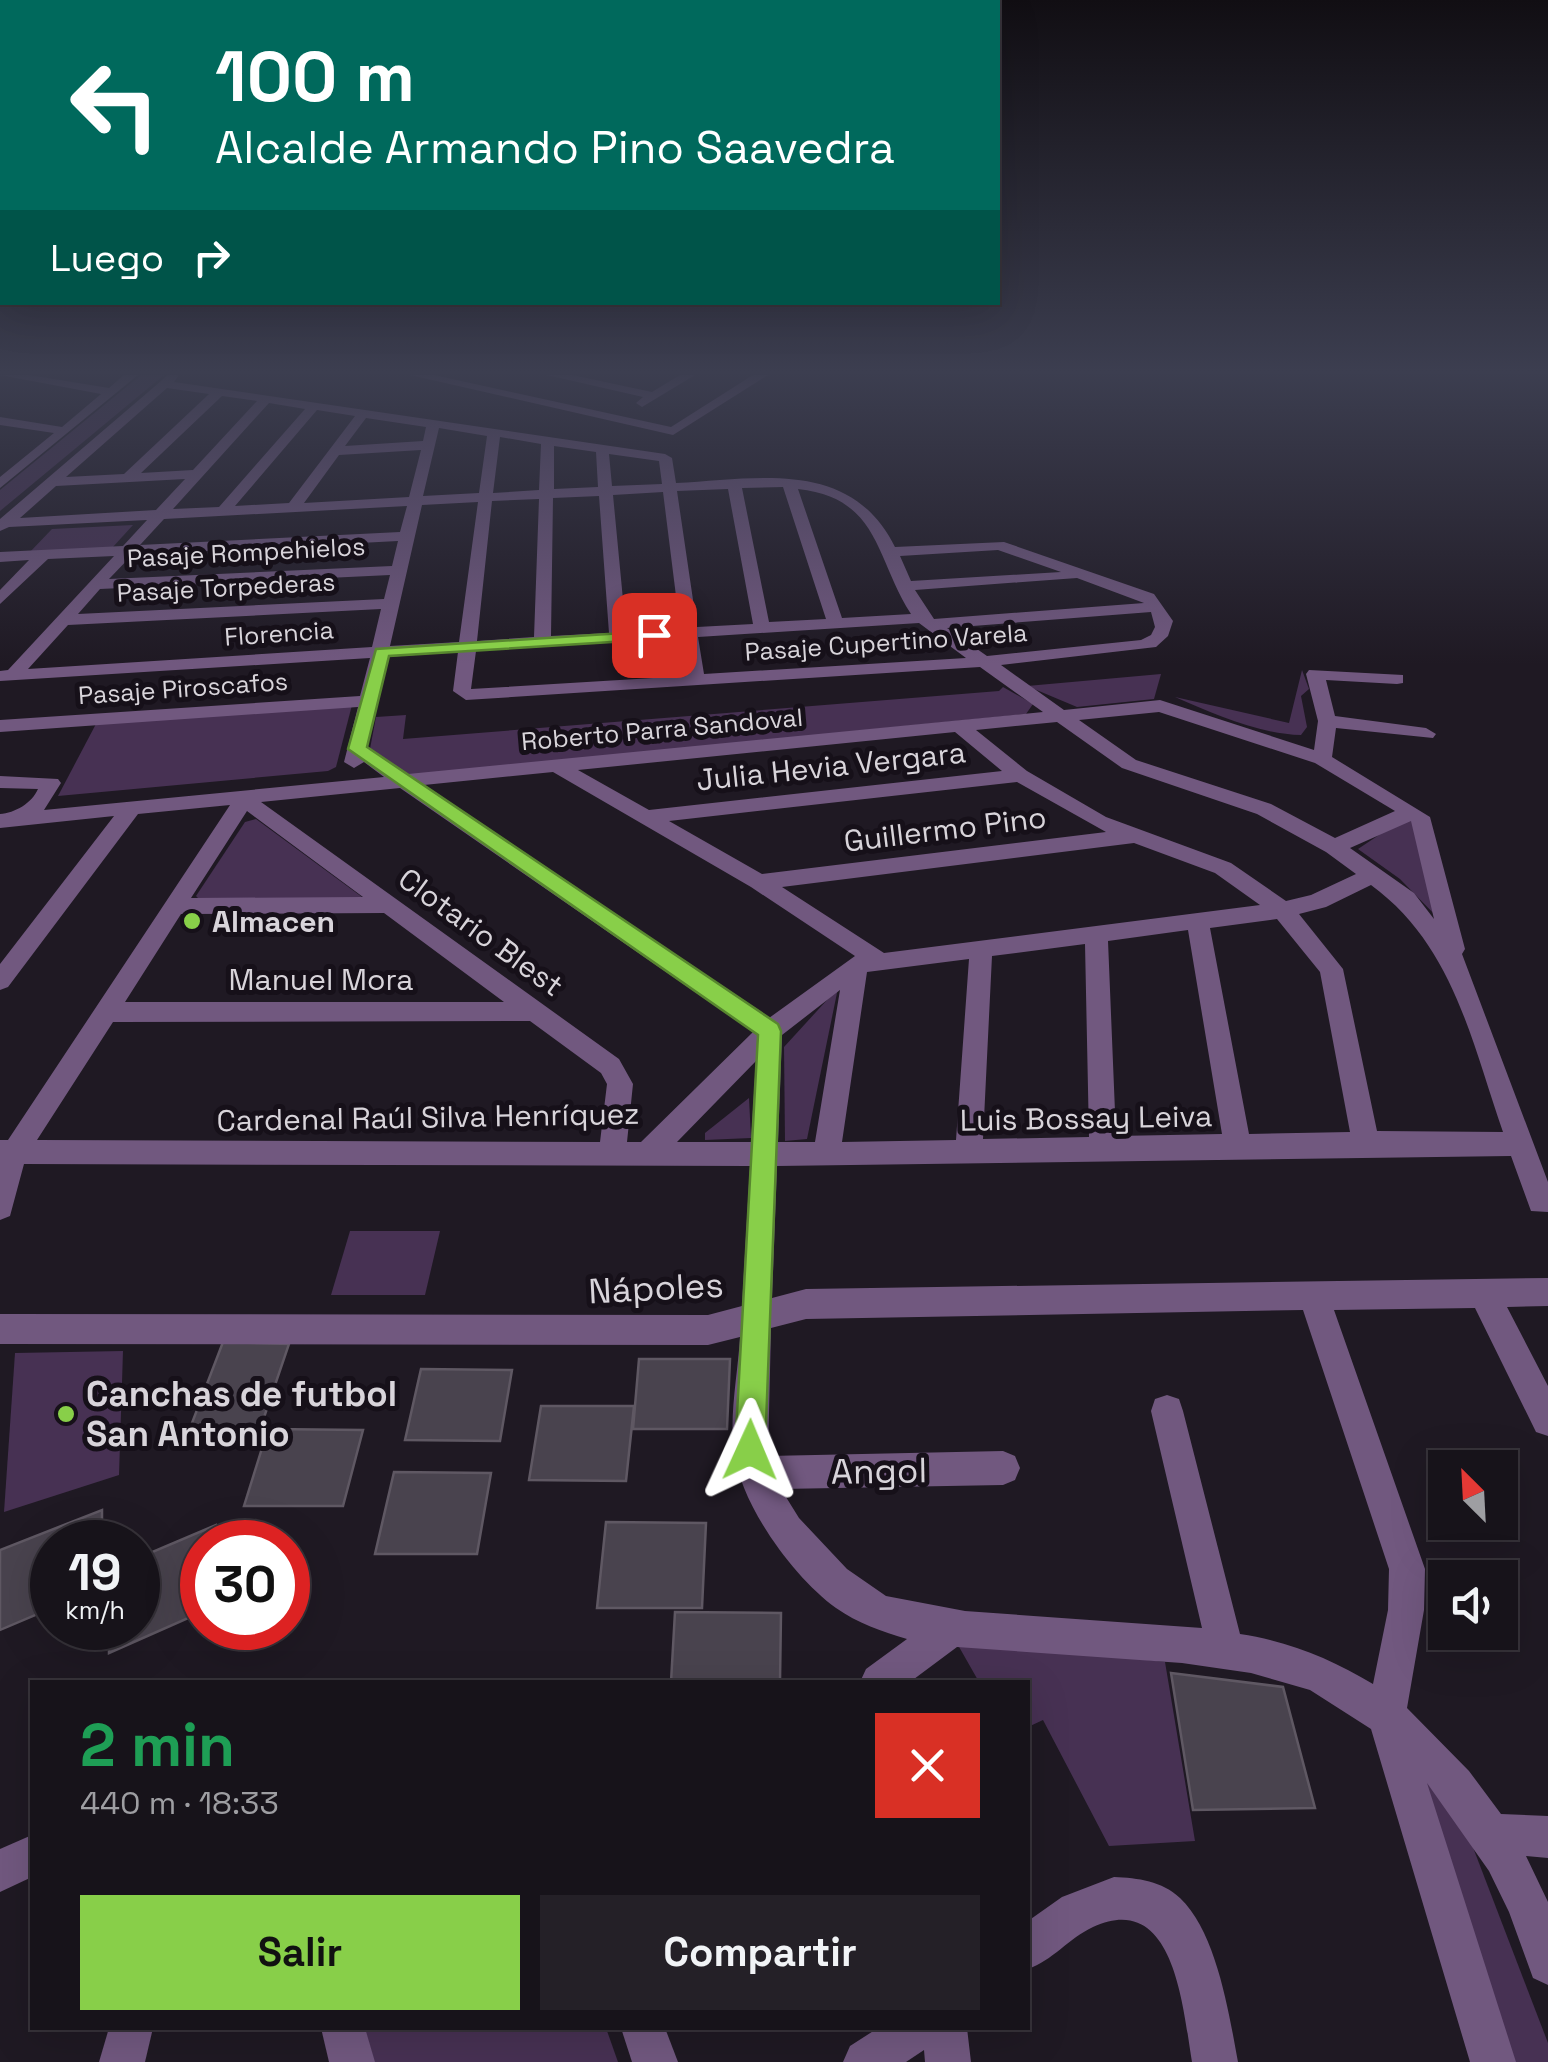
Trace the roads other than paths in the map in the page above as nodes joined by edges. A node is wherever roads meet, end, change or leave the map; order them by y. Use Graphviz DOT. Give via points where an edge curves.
graph roads {
  1 [pos="63,471"];
  2 [pos="135,471"];
  3 [pos="198,471"];
  4 [pos="258,471"];
  5 [pos="320,471"];
  6 [pos="422,471"];
  7 [pos="488,471"];
  8 [pos="546,471"];
  9 [pos="606,471"];
  10 [pos="666,471"];
  11 [pos="7,472"];
  12 [pos="195,474"];
  13 [pos="128,478"];
  14 [pos="51,482"];
  15 [pos="790,483"];
  16 [pos="0,484"];
  17 [pos="734,484"];
  18 [pos="668,488"];
  19 [pos="609,491"];
  20 [pos="545,494"];
  21 [pos="484,498"];
  22 [pos="416,501"];
  23 [pos="293,508"];
  24 [pos="224,511"];
  25 [pos="156,515"];
  26 [pos="1,524"];
  27 [pos="408,536"];
  28 [pos="124,550"];
  29 [pos="890,552"];
  30 [pos="43,555"];
  31 [pos="0,557"];
  32 [pos="400,570"];
  33 [pos="1085,575"];
  34 [pos="93,585"];
  35 [pos="905,586"];
  36 [pos="0,599"];
  37 [pos="393,604"];
  38 [pos="1157,607"];
  39 [pos="61,620"];
  40 [pos="925,621"];
  41 [pos="836,624"];
  42 [pos="762,628"];
  43 [pos="690,633"];
  44 [pos="618,638"];
  45 [pos="542,642"];
  46 [pos="466,648"];
  47 [pos="382,652"];
  48 [pos="982,662"];
  49 [pos="6,675"];
  50 [pos="1397,678"];
  51 [pos="696,681"];
  52 [pos="370,701"];
  53 [pos="1066,718"];
  54 [pos="1326,721"];
  55 [pos="0,726"];
  56 [pos="962,728"];
  57 [pos="1426,734"];
  58 [pos="357,749"];
  59 [pos="1322,760"];
  60 [pos="558,766"];
  61 [pos="1020,776"];
  62 [pos="0,782"];
  63 [pos="402,782"];
  64 [pos="348,788"];
  65 [pos="244,799"];
  66 [pos="131,809"];
  67 [pos="1412,812"];
  68 [pos="649,817"];
  69 [pos="8,820"];
  70 [pos="1138,836"];
  71 [pos="0,837"];
  72 [pos="1334,847"];
  73 [pos="1374,874"];
  74 [pos="759,882"];
  75 [pos="389,905"];
  76 [pos="175,906"];
  77 [pos="1284,910"];
  78 [pos="1198,922"];
  79 [pos="1096,933"];
  80 [pos="980,947"];
  81 [pos="867,962"];
  82 [pos="1456,964"];
  83 [pos="0,981"];
  84 [pos="534,1011"];
  85 [pos="107,1012"];
  86 [pos="770,1031"];
  87 [pos="1366,1143"];
  88 [pos="1521,1144"];
  89 [pos="1238,1149"];
  90 [pos="613,1150"];
  91 [pos="651,1150"];
  92 [pos="1103,1150"];
  93 [pos="8,1152"];
  94 [pos="969,1153"];
  95 [pos="767,1154"];
  96 [pos="827,1154"];
  97 [pos="1542,1202"];
  98 [pos="0,1208"];
  99 [pos="1483,1292"];
  100 [pos="1548,1292"];
  101 [pos="1312,1294"];
  102 [pos="757,1316"];
  103 [pos="0,1329"];
  104 [pos="1167,1411"];
  105 [pos="1548,1420"];
  106 [pos="1003,1468"];
  107 [pos="755,1474"];
  108 [pos="951,1628"];
  109 [pos="1226,1652"];
  110 [pos="883,1680"];
  111 [pos="1386,1716"];
  112 [pos="1489,1834"];
  113 [pos="1548,1837"];
  114 [pos="30,1857"];
  115 [pos="0,1871"];
  116 [pos="1030,1947"];
  117 [pos="1548,1963"];
  118 [pos="130,2030"];
  119 [pos="344,2030"];
  120 [pos="644,2030"];
  121 [pos="915,2030"];
  122 [pos="945,2030"];
  123 [pos="122,2062"];
  124 [pos="352,2062"];
  125 [pos="655,2062"];
  126 [pos="866,2062"];
  127 [pos="948,2062"];
  128 [pos="1215,2062"];
  129 [pos="1493,2062"];
  1 -- 14 [label="street"];
  2 -- 13 [label="street"];
  3 -- 12 [label="street"];
  4 -- 24 [label="street"];
  5 -- 23 [label="street"];
  6 -- 22 [label="street"];
  7 -- 21 [label="street"];
  8 -- 20 [label="street"];
  9 -- 19 [label="street"];
  10 -- 18 [label="street"];
  11 -- 16 [label="street"];
  12 -- 13 [label="street"];
  12 -- 25 [label="street"];
  13 -- 14 [label="street"];
  14 -- 26 [label="street"];
  15 -- 17 [label="street"];
  15 -- 29 [label="street" via="860,505"];
  15 -- 41 [label="street"];
  17 -- 18 [label="street"];
  17 -- 42 [label="street"];
  18 -- 19 [label="street"];
  18 -- 43 [label="street"];
  19 -- 20 [label="street"];
  19 -- 44 [label="street"];
  20 -- 21 [label="street"];
  20 -- 45 [label="street"];
  21 -- 22 [label="street"];
  21 -- 46 [label="street"];
  22 -- 23 [label="street"];
  22 -- 27 [label="street"];
  23 -- 24 [label="street"];
  24 -- 25 [label="street"];
  25 -- 26 [label="street"];
  25 -- 28 [label="street"];
  27 -- 28 [label="street"];
  27 -- 32 [label="street"];
  28 -- 30 [label="street"];
  28 -- 34 [label="street"];
  29 -- 33 [label="street" via="999,546"];
  29 -- 35 [label="street"];
  30 -- 31 [label="street"];
  30 -- 36 [label="street"];
  32 -- 34 [label="street, Pasaje Rompehielos"];
  32 -- 37 [label="street"];
  33 -- 35 [label="street"];
  33 -- 38 [label="street" via="1148,597"];
  34 -- 39 [label="street"];
  35 -- 40 [label="street"];
  37 -- 39 [label="street, Pasaje Torpederas"];
  37 -- 47 [label="street"];
  38 -- 40 [label="street, Florencia"];
  38 -- 48 [label="street, Pasaje Cupertino Varela" via="1164,621 1154,643"];
  39 -- 49 [label="street"];
  40 -- 41 [label="street, Florencia"];
  40 -- 48 [label="street"];
  41 -- 42 [label="street, Florencia"];
  42 -- 43 [label="street, Florencia"];
  43 -- 44 [label="street, Florencia"];
  43 -- 51 [label="street"];
  44 -- 45 [label="street, Florencia"];
  45 -- 46 [label="street, Florencia"];
  46 -- 47 [label="street, Florencia"];
  46 -- 51 [label="street, Pasaje Cupertino Varela" via="462,691 480,695"];
  47 -- 49 [label="street, Florencia"];
  47 -- 52 [label="street"];
  48 -- 51 [label="street, Pasaje Cupertino Varela"];
  48 -- 53 [label="street"];
  50 -- 54 [label="street" via="1315,674"];
  52 -- 55 [label="street, Pasaje Piroscafos"];
  52 -- 58 [label="street"];
  53 -- 56 [label="street, Roberto Parra Sandoval"];
  53 -- 59 [label="street, Roberto Parra Sandoval" via="1168,707"];
  53 -- 72 [label="street" via="1129,764 1264,809"];
  54 -- 57 [label="street"];
  54 -- 59 [label="street"];
  56 -- 60 [label="street, Roberto Parra Sandoval"];
  56 -- 61 [label="street"];
  58 -- 63 [label="street"];
  58 -- 64 [label="street"];
  59 -- 67 [label="street, Roberto Parra Sandoval"];
  60 -- 63 [label="street, Roberto Parra Sandoval"];
  60 -- 68 [label="street"];
  61 -- 68 [label="street, Julia Hevia Vergara"];
  61 -- 70 [label="street" via="1099,822"];
  62 -- 69 [label="street" via="51,783 43,801"];
  63 -- 64 [label="street, Roberto Parra Sandoval"];
  63 -- 86 [label="street"];
  64 -- 65 [label="street, Roberto Parra Sandoval"];
  65 -- 66 [label="street, Roberto Parra Sandoval"];
  65 -- 75 [label="street, Clotario Blest"];
  65 -- 76 [label="street"];
  66 -- 69 [label="street, Roberto Parra Sandoval"];
  66 -- 83 [label="street"];
  67 -- 72 [label="street"];
  67 -- 82 [label="street" via="1420,817"];
  68 -- 74 [label="street"];
  69 -- 71 [label="street"];
  70 -- 74 [label="street, Guillermo Pino"];
  70 -- 77 [label="street" via="1223,868"];
  72 -- 73 [label="street"];
  73 -- 77 [label="street" via="1318,902"];
  73 -- 82 [label="street" via="1406,899"];
  74 -- 81 [label="street"];
  75 -- 76 [label="street"];
  75 -- 84 [label="street, Clotario Blest"];
  76 -- 85 [label="street"];
  77 -- 78 [label="street"];
  77 -- 87 [label="street" via="1332,969"];
  78 -- 79 [label="street"];
  78 -- 89 [label="street"];
  79 -- 80 [label="street"];
  79 -- 92 [label="street"];
  80 -- 81 [label="street"];
  80 -- 94 [label="street"];
  81 -- 86 [label="street, Cardenal Raúl Silva Henríquez"];
  81 -- 96 [label="street"];
  82 -- 88 [label="street"];
  84 -- 85 [label="street, Manuel Mora"];
  84 -- 90 [label="street, Clotario Blest" via="615,1072 620,1084"];
  85 -- 93 [label="street"];
  86 -- 91 [label="street, Cardenal Raúl Silva Henríquez"];
  86 -- 95 [label="street"];
  87 -- 88 [label="street, Luis Bossay Leiva"];
  87 -- 89 [label="street, Luis Bossay Leiva"];
  88 -- 97 [label="street"];
  89 -- 92 [label="street, Luis Bossay Leiva"];
  90 -- 91 [label="street, Cardenal Raúl Silva Henríquez"];
  90 -- 93 [label="street, Cardenal Raúl Silva Henríquez"];
  91 -- 95 [label="street, Luis Bossay Leiva"];
  92 -- 94 [label="street, Luis Bossay Leiva"];
  93 -- 98 [label="street"];
  94 -- 96 [label="street, Luis Bossay Leiva"];
  95 -- 96 [label="street, Luis Bossay Leiva"];
  95 -- 102 [label="street"];
  99 -- 100 [label="street, Nápoles"];
  99 -- 101 [label="street, Nápoles"];
  99 -- 105 [label="street"];
  101 -- 102 [label="street, Nápoles" via="806,1304"];
  101 -- 111 [label="street" via="1407,1568"];
  102 -- 103 [label="street, Nápoles" via="708,1330"];
  102 -- 107 [label="street" via="750,1428"];
  104 -- 109 [label="street"];
  106 -- 107 [label="street, Angol"];
  107 -- 108 [label="street" via="779,1523 850,1596 898,1618"];
  108 -- 109 [label="street"];
  108 -- 110 [label="street"];
  109 -- 111 [label="street" via="1284,1662"];
  111 -- 112 [label="street" via="1432,1758"];
  111 -- 129 [label="street"];
  112 -- 113 [label="street"];
  112 -- 117 [label="street" via="1522,1890"];
  114 -- 115 [label="street"];
  116 -- 128 [label="street" via="1101,1902 1133,1898 1159,1908 1177,1925 1195,1961"];
  118 -- 123 [label="street"];
  119 -- 124 [label="street"];
  120 -- 125 [label="street"];
  121 -- 126 [label="street"];
  122 -- 127 [label="street"];
}
